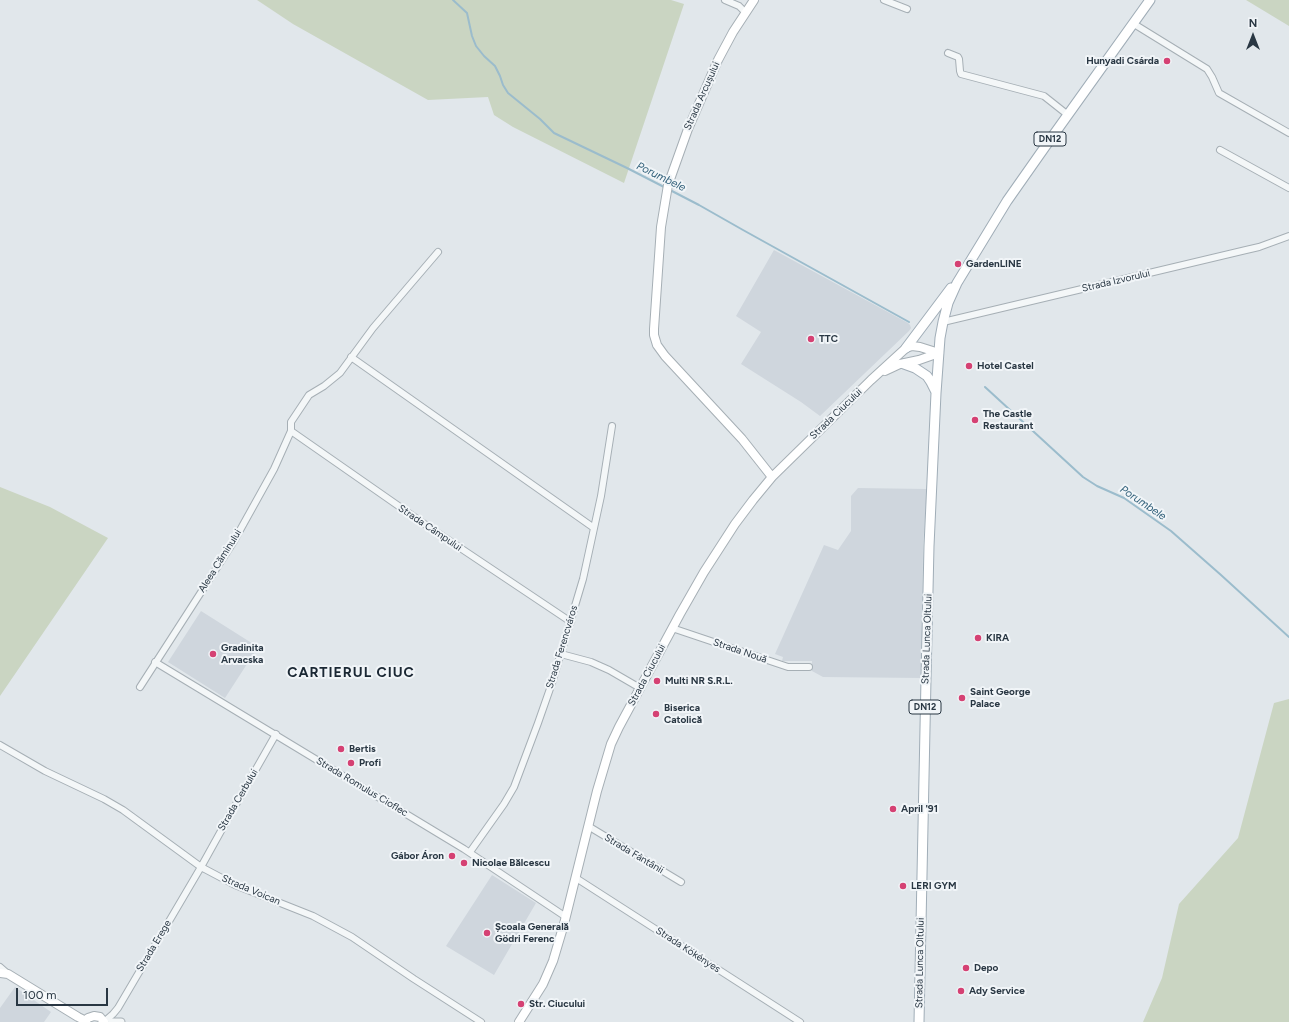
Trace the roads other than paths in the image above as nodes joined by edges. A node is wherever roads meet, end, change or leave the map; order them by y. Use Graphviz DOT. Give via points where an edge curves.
graph roads {
  1 [pos="725,0"];
  2 [pos="754,0"];
  3 [pos="884,0"];
  4 [pos="1150,0"];
  5 [pos="907,9"];
  6 [pos="745,12"];
  7 [pos="1134,24"];
  8 [pos="948,53"];
  9 [pos="1068,115"];
  10 [pos="1289,133"];
  11 [pos="1220,150"];
  12 [pos="1289,188"];
  13 [pos="1289,236"];
  14 [pos="438,252"];
  15 [pos="957,283"];
  16 [pos="943,322"];
  17 [pos="906,348"];
  18 [pos="939,353"];
  19 [pos="351,357"];
  20 [pos="904,364"];
  21 [pos="871,380"];
  22 [pos="936,393"];
  23 [pos="612,426"];
  24 [pos="292,431"];
  25 [pos="772,477"];
  26 [pos="594,528"];
  27 [pos="571,622"];
  28 [pos="672,628"];
  29 [pos="561,654"];
  30 [pos="156,662"];
  31 [pos="810,667"];
  32 [pos="140,687"];
  33 [pos="640,688"];
  34 [pos="276,734"];
  35 [pos="0,746"];
  36 [pos="588,826"];
  37 [pos="470,852"];
  38 [pos="201,867"];
  39 [pos="576,878"];
  40 [pos="680,882"];
  41 [pos="566,917"];
  42 [pos="0,967"];
  43 [pos="4,974"];
  44 [pos="86,1021"];
  45 [pos="104,1022"];
  46 [pos="112,1022"];
  47 [pos="121,1022"];
  48 [pos="481,1022"];
  49 [pos="519,1022"];
  50 [pos="800,1022"];
  51 [pos="919,1022"];
  1 -- 6 [label="street" via="739,6"];
  2 -- 6 [label="main road, Strada Arcușului"];
  3 -- 5 [label="street"];
  4 -- 7 [label="main road, DN12"];
  6 -- 25 [label="main road, Strada Arcușului" via="718,60 688,129 668,185 661,227 654,335 665,356 742,439"];
  7 -- 9 [label="main road, DN12"];
  7 -- 10 [label="street" via="1207,69 1219,93"];
  8 -- 9 [label="street" via="958,56 961,74 1044,96"];
  9 -- 15 [label="main road, DN12" via="1007,201"];
  11 -- 12 [label="street"];
  13 -- 16 [label="street, Strada Izvorului" via="1246,250"];
  14 -- 19 [label="street, Aleea Căminului"];
  15 -- 16 [label="main road, Strada Lunca Oltului / DN12"];
  15 -- 17 [label="main road"];
  16 -- 18 [label="main road, Strada Lunca Oltului / DN12"];
  17 -- 18 [label="main road" via="920,347"];
  17 -- 21 [label="main road"];
  18 -- 20 [label="main road"];
  18 -- 22 [label="main road, Strada Lunca Oltului / DN12"];
  19 -- 24 [label="street, Aleea Căminului" via="340,373 309,395 291,422"];
  19 -- 26 [label="street"];
  20 -- 21 [label="main road" via="890,368"];
  20 -- 22 [label="main road" via="927,376"];
  21 -- 25 [label="main road, Strada Ciucului"];
  22 -- 51 [label="main road, Strada Lunca Oltului / DN12" via="926,648"];
  23 -- 26 [label="street, Strada Ferencváros"];
  24 -- 27 [label="street, Strada Câmpului"];
  24 -- 30 [label="street, Aleea Căminului" via="234,541"];
  25 -- 28 [label="main road, Strada Ciucului" via="735,524"];
  26 -- 27 [label="street, Strada Ferencváros"];
  27 -- 29 [label="street, Strada Ferencváros"];
  28 -- 31 [label="street, Strada Nouă" via="788,667"];
  28 -- 33 [label="main road, Strada Ciucului"];
  29 -- 33 [label="street" via="591,662"];
  29 -- 37 [label="street, Strada Ferencváros" via="514,787"];
  30 -- 32 [label="street, Aleea Căminului"];
  30 -- 34 [label="street, Strada Romulus Cioflec"];
  33 -- 36 [label="main road, Strada Ciucului" via="611,744"];
  34 -- 37 [label="street, Strada Romulus Cioflec"];
  34 -- 38 [label="street, Strada Cerbului"];
  35 -- 38 [label="street, Strada Voican" via="123,810"];
  36 -- 39 [label="main road, Strada Ciucului"];
  36 -- 40 [label="street, Strada Fântânii"];
  37 -- 41 [label="street, Strada Romulus Cioflec"];
  38 -- 45 [label="street, Strada Erege" via="118,1008"];
  38 -- 48 [label="street, Strada Voican" via="235,885 313,916 352,937"];
  39 -- 41 [label="main road, Strada Ciucului"];
  39 -- 50 [label="street, Strada Kökényes"];
  41 -- 49 [label="main road, Strada Ciucului" via="547,976"];
  42 -- 43 [label="street"];
  43 -- 44 [label="main road"];
  44 -- 45 [label="main road" via="94,1016 100,1017"];
  46 -- 47 [label="street"];
}
